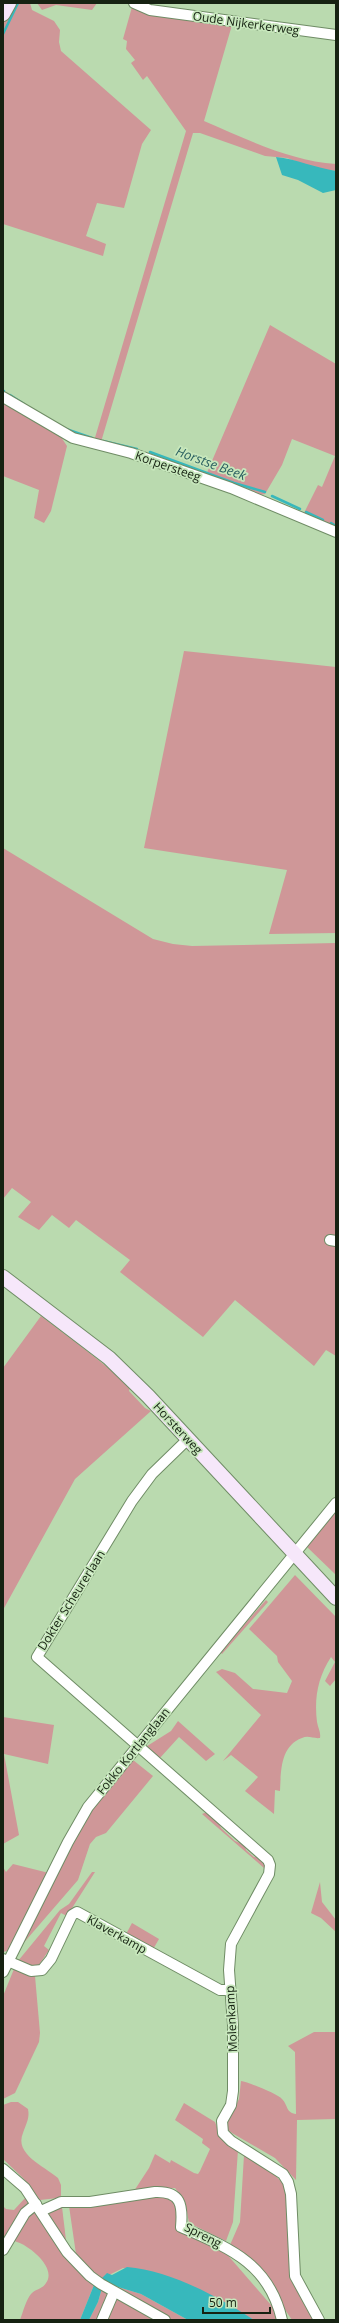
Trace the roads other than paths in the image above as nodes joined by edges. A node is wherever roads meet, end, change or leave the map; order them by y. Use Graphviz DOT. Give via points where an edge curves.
graph roads {
  1 [pos="9,3"];
  2 [pos="134,3"];
  3 [pos="3,14"];
  4 [pos="336,35"];
  5 [pos="3,397"];
  6 [pos="336,532"];
  7 [pos="3,1277"];
  8 [pos="188,1439"];
  9 [pos="336,1503"];
  10 [pos="295,1552"];
  11 [pos="336,1598"];
  12 [pos="137,1746"];
  13 [pos="6,1960"];
  14 [pos="3,1972"];
  15 [pos="230,1990"];
  16 [pos="3,2169"];
  17 [pos="38,2208"];
  18 [pos="3,2250"];
  19 [pos="114,2292"];
  20 [pos="102,2320"];
  21 [pos="165,2320"];
  22 [pos="282,2320"];
  23 [pos="319,2320"];
  1 -- 3 [label="main road"];
  2 -- 4 [label="street, Oude Nijkerkerweg" via="150,10"];
  5 -- 6 [label="street, Korpersteeg" via="73,438 131,454 230,488"];
  7 -- 8 [label="main road, Horsterweg" via="109,1358"];
  8 -- 10 [label="main road, Horsterweg"];
  8 -- 12 [label="street, Dokter Scheurerlaan" via="152,1474 132,1501 37,1657"];
  9 -- 10 [label="street, Fokko Kortlanglaan"];
  10 -- 11 [label="main road, Horsterweg"];
  10 -- 12 [label="street, Fokko Kortlanglaan"];
  12 -- 13 [label="street, Fokko Kortlanglaan" via="85,1812"];
  12 -- 15 [label="street, Molenkamp" via="200,1798 268,1860 270,1865 269,1874 231,1944"];
  13 -- 14 [label="street, Fokko Kortlanglaan"];
  13 -- 15 [label="street, Klaverkamp" via="31,1971 42,1970 51,1959 72,1914 78,1912 220,1990"];
  15 -- 23 [label="street, Molenkamp" via="233,2091 232,2105 222,2121 223,2133 230,2141 283,2174 288,2182 291,2194 295,2276"];
  16 -- 17 [label="street" via="25,2188"];
  17 -- 18 [label="street" via="25,2213"];
  17 -- 19 [label="street" via="67,2252 90,2276"];
  17 -- 22 [label="street, Spreng" via="61,2202 90,2202 155,2192 174,2196 181,2206 181,2227 234,2251 252,2266 270,2287"];
  19 -- 20 [label="street"];
  19 -- 21 [label="street"];
}
